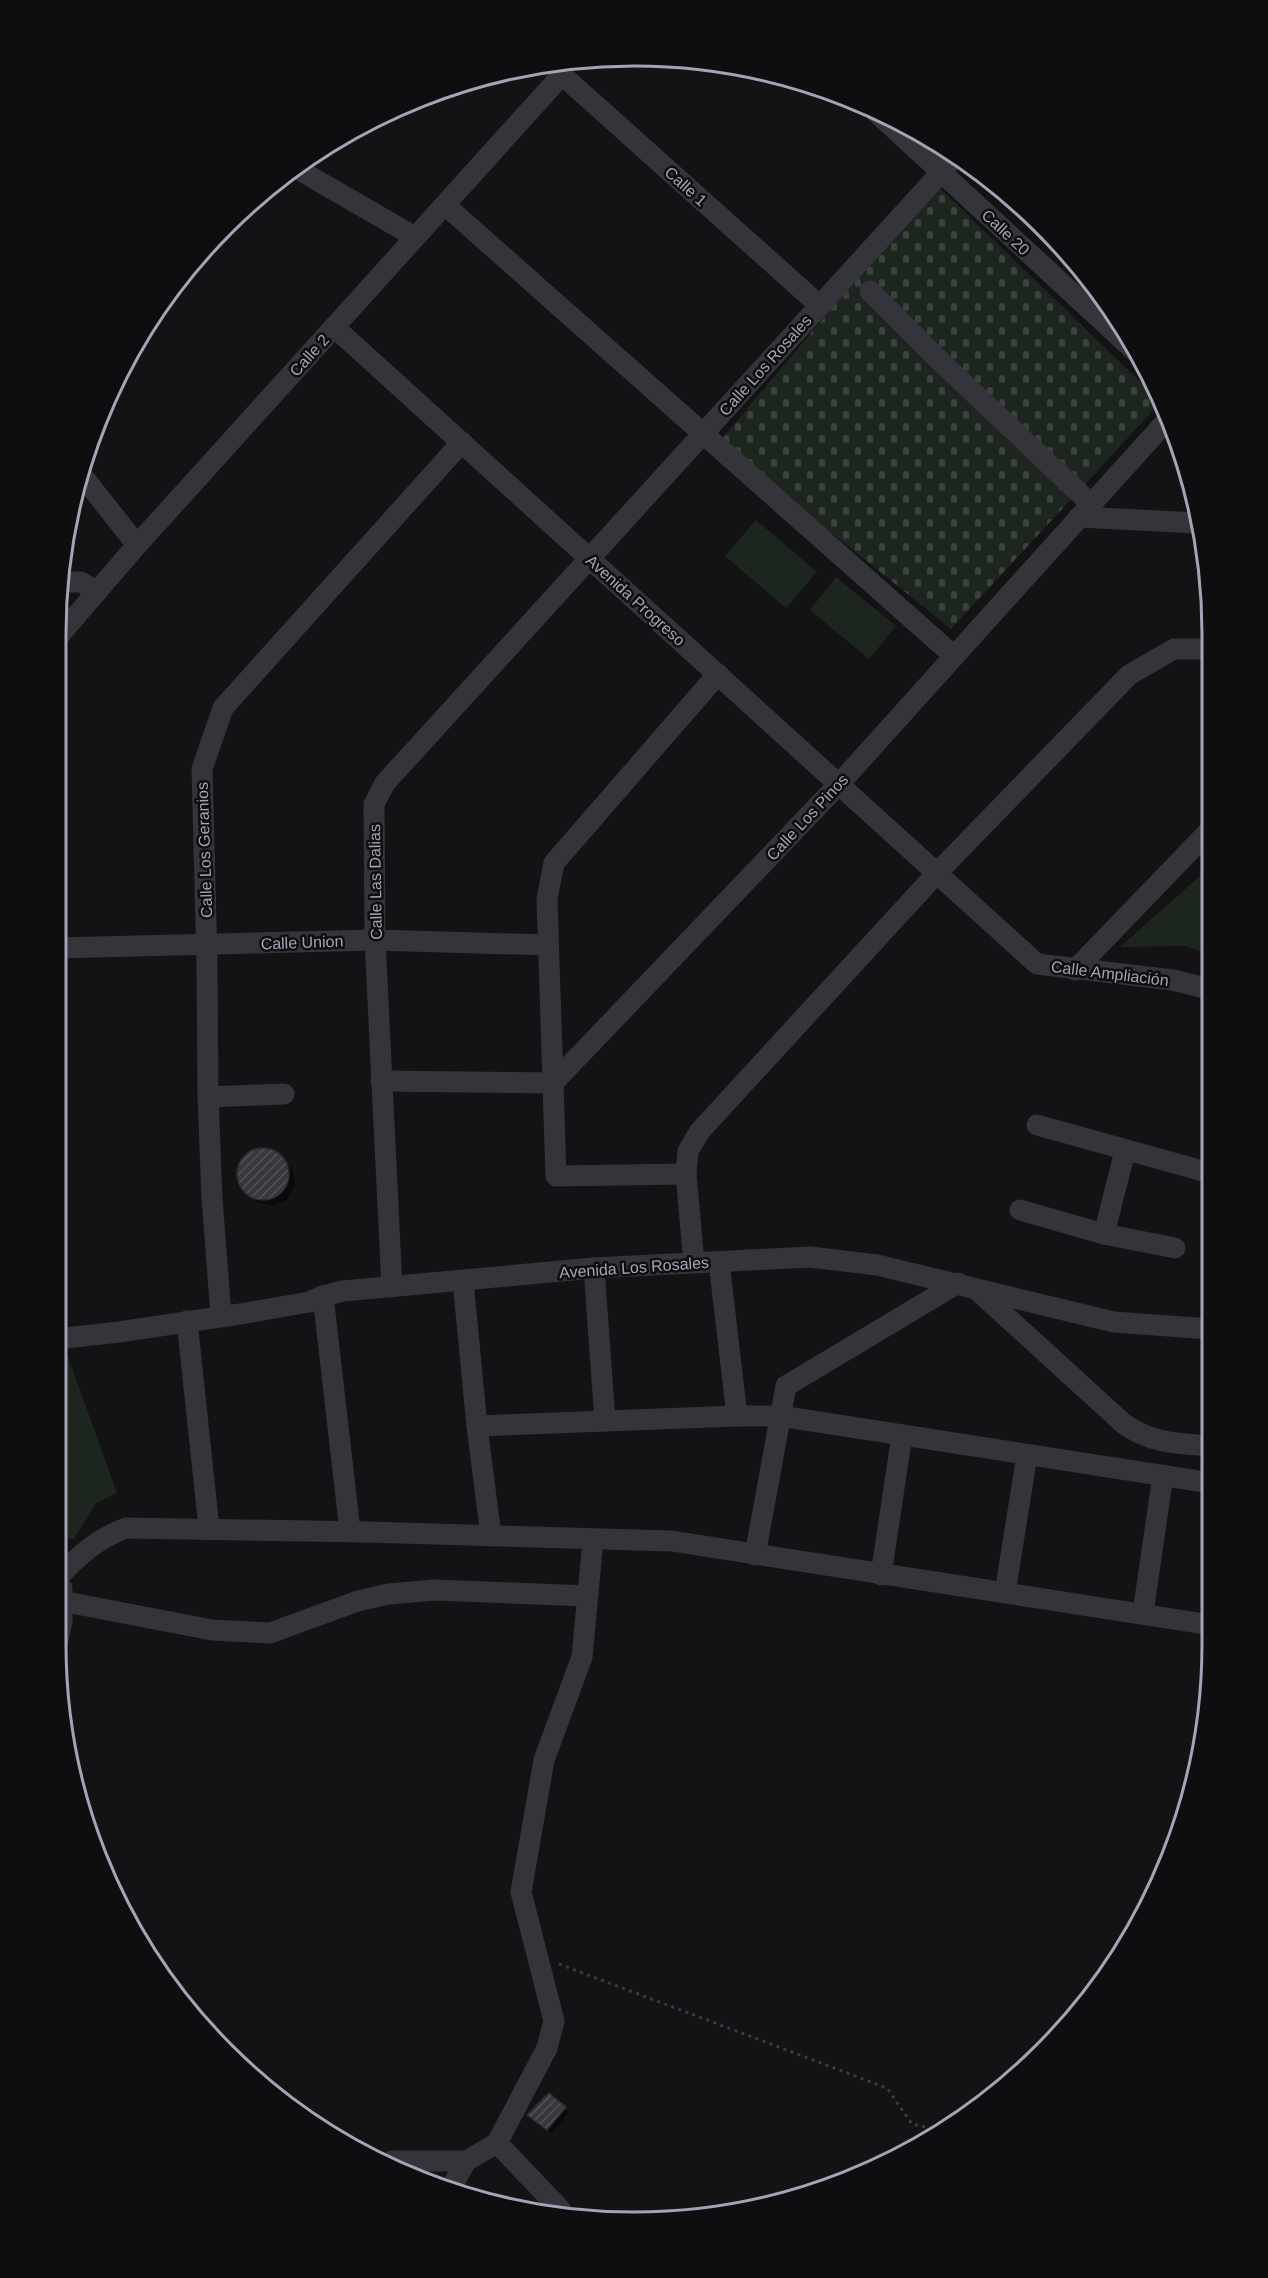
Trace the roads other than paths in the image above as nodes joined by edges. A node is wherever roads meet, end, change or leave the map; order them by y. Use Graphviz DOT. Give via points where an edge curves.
graph roads {
  1 [pos="560,71"];
  2 [pos="564,71"];
  3 [pos="897,131"];
  4 [pos="950,162"];
  5 [pos="940,171"];
  6 [pos="303,172"];
  7 [pos="445,205"];
  8 [pos="415,237"];
  9 [pos="870,291"];
  10 [pos="819,305"];
  11 [pos="1097,305"];
  12 [pos="334,327"];
  13 [pos="1162,425"];
  14 [pos="703,433"];
  15 [pos="462,442"];
  16 [pos="87,481"];
  17 [pos="1085,510"];
  18 [pos="1191,522"];
  19 [pos="137,545"];
  20 [pos="590,558"];
  21 [pos="69,582"];
  22 [pos="97,592"];
  23 [pos="66,627"];
  24 [pos="1202,649"];
  25 [pos="954,656"];
  26 [pos="718,674"];
  27 [pos="839,784"];
  28 [pos="1202,839"];
  29 [pos="938,873"];
  30 [pos="375,940"];
  31 [pos="207,945"];
  32 [pos="548,945"];
  33 [pos="66,948"];
  34 [pos="1075,970"];
  35 [pos="1202,987"];
  36 [pos="381,1081"];
  37 [pos="553,1083"];
  38 [pos="284,1094"];
  39 [pos="208,1097"];
  40 [pos="1037,1125"];
  41 [pos="1125,1151"];
  42 [pos="1202,1171"];
  43 [pos="686,1174"];
  44 [pos="1020,1210"];
  45 [pos="1104,1234"];
  46 [pos="1174,1248"];
  47 [pos="719,1262"];
  48 [pos="694,1263"];
  49 [pos="594,1268"];
  50 [pos="463,1281"];
  51 [pos="966,1285"];
  52 [pos="392,1287"];
  53 [pos="323,1296"];
  54 [pos="221,1316"];
  55 [pos="187,1321"];
  56 [pos="1202,1328"];
  57 [pos="66,1338"];
  58 [pos="737,1416"];
  59 [pos="780,1416"];
  60 [pos="605,1421"];
  61 [pos="477,1426"];
  62 [pos="902,1435"];
  63 [pos="1202,1445"];
  64 [pos="1027,1455"];
  65 [pos="1163,1475"];
  66 [pos="1202,1481"];
  67 [pos="209,1528"];
  68 [pos="350,1531"];
  69 [pos="491,1536"];
  70 [pos="594,1540"];
  71 [pos="755,1555"];
  72 [pos="66,1567"];
  73 [pos="881,1575"];
  74 [pos="1005,1593"];
  75 [pos="587,1596"];
  76 [pos="66,1602"];
  77 [pos="1143,1613"];
  78 [pos="1202,1623"];
  79 [pos="497,2143"];
  80 [pos="400,2161"];
  81 [pos="466,2161"];
  82 [pos="454,2183"];
  83 [pos="558,2207"];
  1 -- 7 [label="street, Calle 2"];
  2 -- 10 [label="street, Calle 1"];
  3 -- 5 [label="street, Calle 20"];
  4 -- 5 [label="street, Calle Los Rosales"];
  5 -- 10 [label="street, Calle Los Rosales"];
  5 -- 11 [label="street, Calle 20"];
  6 -- 8 [label="street"];
  7 -- 8 [label="street, Calle 2"];
  7 -- 14 [label="street"];
  8 -- 12 [label="street, Calle 2"];
  9 -- 17 [label="street"];
  10 -- 14 [label="street, Calle Los Rosales"];
  12 -- 15 [label="street, Avenida Progreso"];
  12 -- 19 [label="street, Calle 2"];
  13 -- 17 [label="street, Calle Los Pinos"];
  14 -- 20 [label="street, Calle Los Rosales"];
  14 -- 25 [label="street"];
  15 -- 20 [label="street, Avenida Progreso"];
  15 -- 31 [label="street, Calle Los Geranios" via="223,708 201,769"];
  16 -- 19 [label="street"];
  17 -- 18 [label="street"];
  17 -- 25 [label="street, Calle Los Pinos"];
  19 -- 22 [label="street, Calle 2"];
  20 -- 26 [label="street, Avenida Progreso"];
  20 -- 30 [label="street, Calle Las Dalias" via="385,783 374,804"];
  21 -- 22 [label="street" via="81,582"];
  22 -- 23 [label="street, Calle 2"];
  24 -- 29 [label="street" via="1174,648 1129,675"];
  25 -- 27 [label="street, Calle Los Pinos"];
  26 -- 27 [label="street, Avenida Progreso"];
  26 -- 32 [label="street" via="554,863 547,899"];
  27 -- 29 [label="street, Avenida Progreso"];
  27 -- 37 [label="street, Calle Los Pinos"];
  28 -- 34 [label="street"];
  29 -- 34 [label="street, Calle Ampliación" via="1037,964"];
  29 -- 43 [label="street" via="700,1131 688,1151"];
  30 -- 31 [label="street, Calle Union"];
  30 -- 32 [label="street, Calle Union"];
  30 -- 36 [label="street, Calle Las Dalias"];
  31 -- 33 [label="street, Calle Union"];
  31 -- 39 [label="street, Calle Los Geranios"];
  32 -- 37 [label="street"];
  34 -- 35 [label="street, Calle Ampliación" via="1173,980"];
  36 -- 37 [label="street"];
  36 -- 52 [label="street, Calle Las Dalias"];
  37 -- 43 [label="street" via="556,1176"];
  38 -- 39 [label="street"];
  39 -- 54 [label="street, Calle Los Geranios"];
  40 -- 41 [label="street"];
  41 -- 42 [label="street"];
  41 -- 45 [label="street"];
  43 -- 48 [label="street"];
  44 -- 45 [label="street"];
  45 -- 46 [label="street"];
  47 -- 48 [label="street, Avenida Los Rosales"];
  47 -- 51 [label="street, Avenida Los Rosales" via="810,1257 877,1265"];
  47 -- 58 [label="street"];
  48 -- 49 [label="street, Avenida Los Rosales"];
  49 -- 50 [label="street, Avenida Los Rosales"];
  49 -- 60 [label="street"];
  50 -- 52 [label="street, Avenida Los Rosales"];
  50 -- 61 [label="street"];
  51 -- 56 [label="street, Avenida Los Rosales" via="1114,1322"];
  51 -- 59 [label="street" via="786,1386"];
  51 -- 63 [label="street" via="1124,1424 1154,1440"];
  52 -- 53 [label="street, Avenida Los Rosales"];
  53 -- 54 [label="street, Avenida Los Rosales" via="309,1302"];
  53 -- 68 [label="street"];
  54 -- 55 [label="street, Avenida Los Rosales"];
  55 -- 57 [label="street, Avenida Los Rosales"];
  55 -- 67 [label="street"];
  58 -- 59 [label="street"];
  58 -- 60 [label="street"];
  59 -- 62 [label="street"];
  59 -- 71 [label="street"];
  60 -- 61 [label="street"];
  61 -- 69 [label="street"];
  62 -- 64 [label="street"];
  62 -- 73 [label="street"];
  64 -- 65 [label="street"];
  64 -- 74 [label="street"];
  65 -- 66 [label="street"];
  65 -- 77 [label="street"];
  67 -- 68 [label="street"];
  67 -- 72 [label="street" via="126,1527 101,1538"];
  68 -- 69 [label="street"];
  69 -- 70 [label="street"];
  70 -- 71 [label="street" via="672,1541"];
  70 -- 75 [label="street"];
  71 -- 73 [label="street"];
  73 -- 74 [label="street"];
  74 -- 77 [label="street"];
  75 -- 76 [label="street" via="435,1590 388,1594 270,1633 212,1630"];
  75 -- 79 [label="street" via="582,1657 544,1761 521,1892 554,2021 546,2048"];
  77 -- 78 [label="street"];
  79 -- 81 [label="street"];
  79 -- 83 [label="street"];
  80 -- 81 [label="street"];
  81 -- 82 [label="street"];
}
